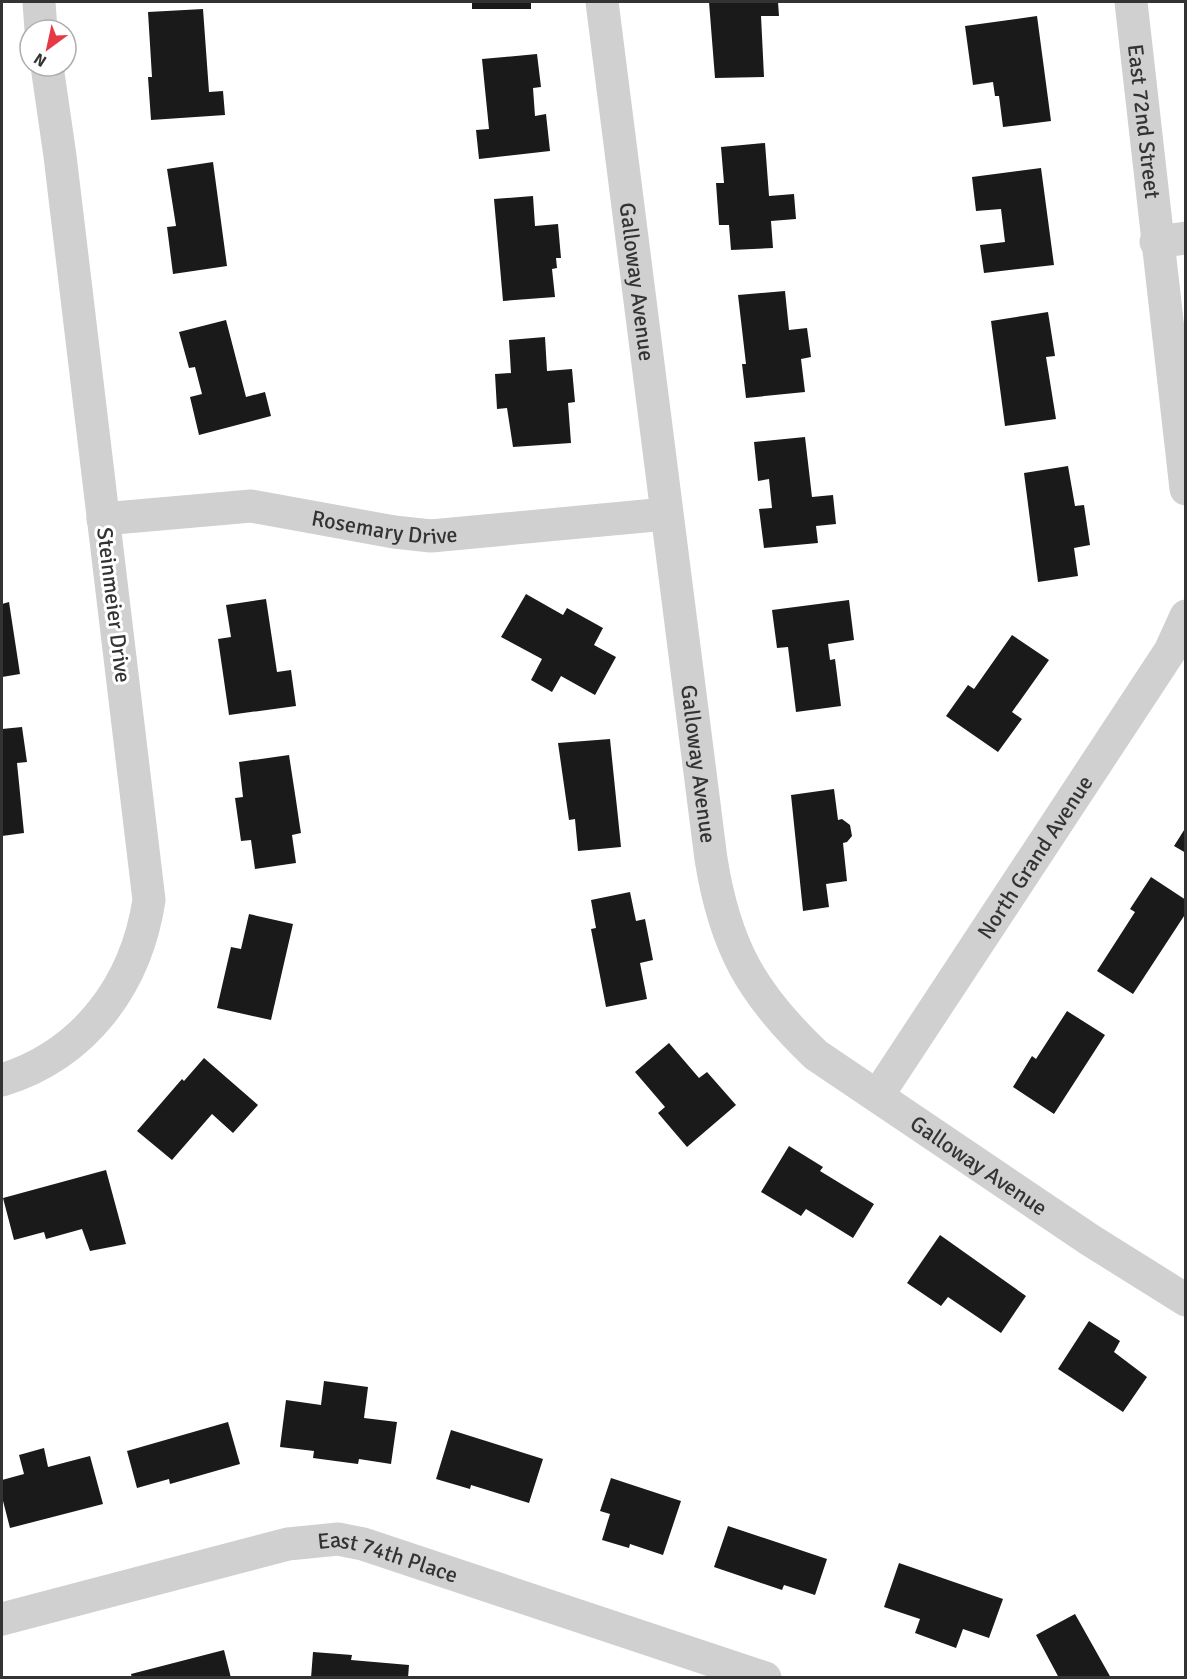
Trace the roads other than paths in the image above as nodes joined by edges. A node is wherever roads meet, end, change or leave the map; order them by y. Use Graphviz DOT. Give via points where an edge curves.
graph roads {
  1 [pos="39,2"];
  2 [pos="602,2"];
  3 [pos="1131,2"];
  4 [pos="40,18"];
  5 [pos="48,78"];
  6 [pos="1171,240"];
  7 [pos="1185,489"];
  8 [pos="666,514"];
  9 [pos="103,519"];
  10 [pos="1185,616"];
  11 [pos="2,1080"];
  12 [pos="878,1095"];
  13 [pos="1185,1300"];
  14 [pos="2,1619"];
  15 [pos="765,1677"];
  1 -- 4 [label="street"];
  2 -- 8 [label="street, Galloway Avenue"];
  3 -- 6 [label="street, East 72nd Street"];
  5 -- 9 [label="street, Steinmeier Drive"];
  6 -- 7 [label="street"];
  8 -- 9 [label="street, Rosemary Drive" via="431,536 251,506"];
  8 -- 12 [label="street, Galloway Avenue" via="712,868 734,947 754,987 783,1023 816,1055"];
  9 -- 11 [label="street, Steinmeier Drive" via="149,885 146,916 128,974 103,1013 59,1053"];
  10 -- 12 [label="street, North Grand Avenue" via="1170,651"];
  12 -- 13 [label="street, Galloway Avenue"];
  14 -- 15 [label="street, East 74th Place" via="288,1544 338,1539"];
}
